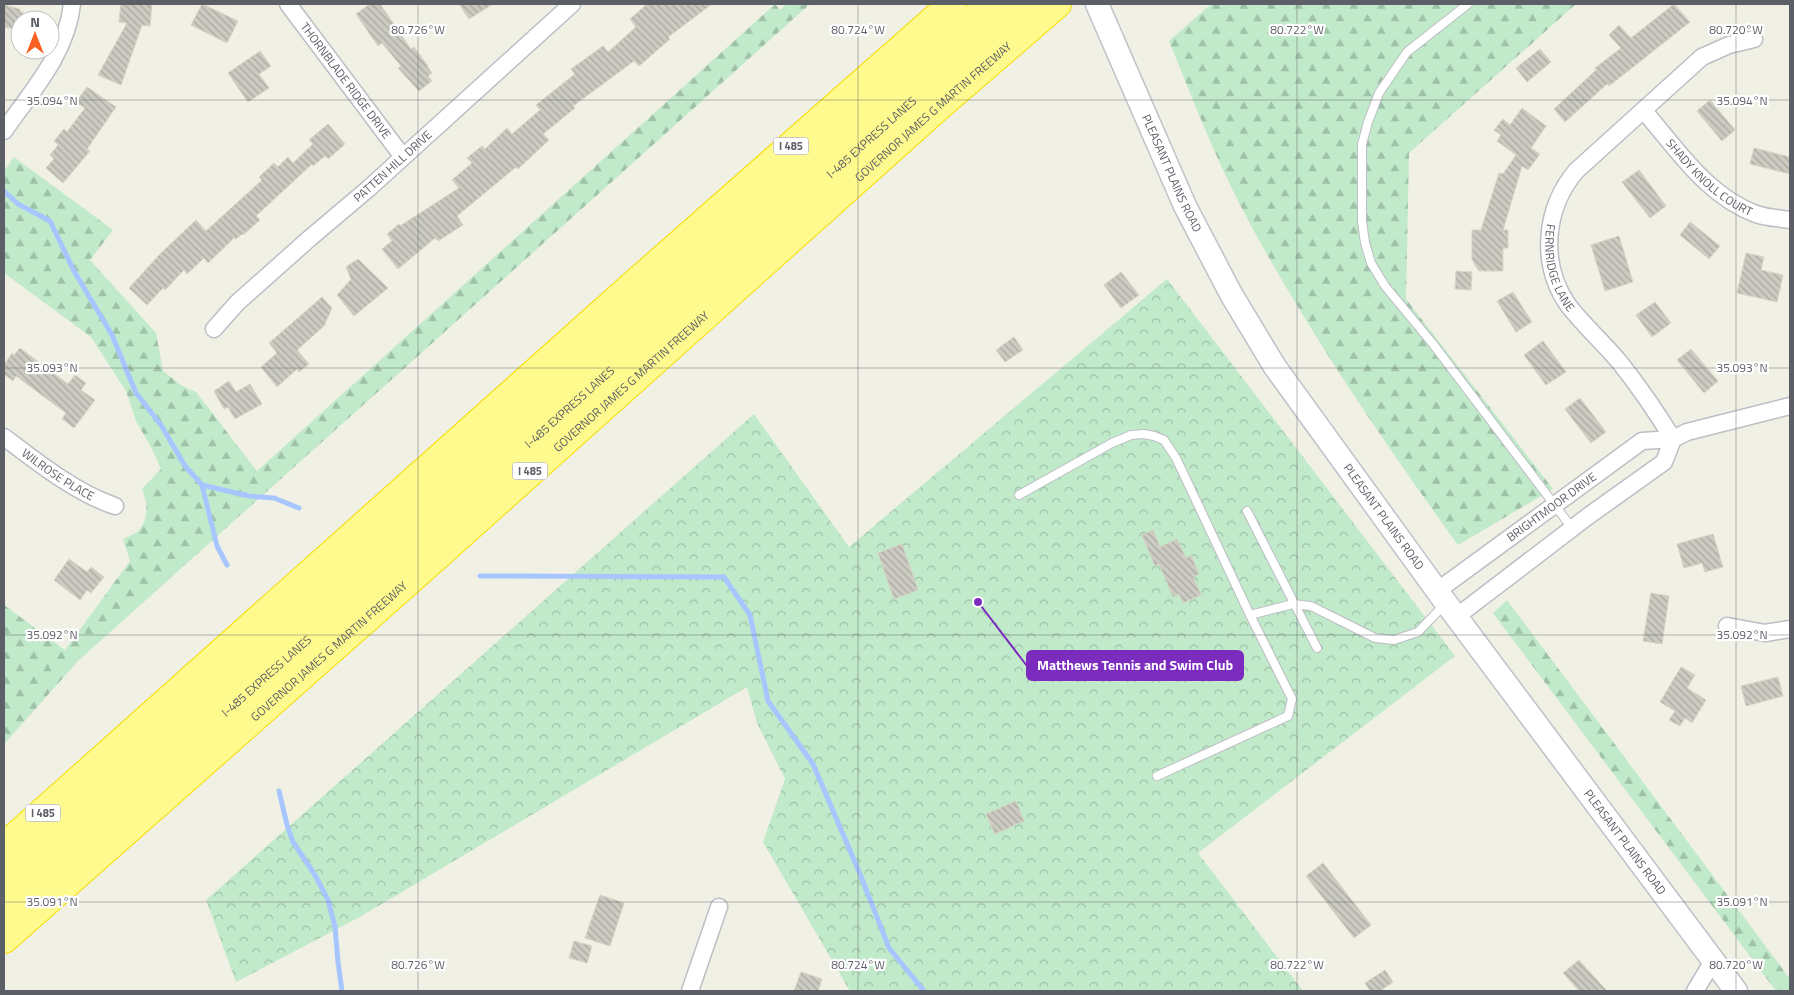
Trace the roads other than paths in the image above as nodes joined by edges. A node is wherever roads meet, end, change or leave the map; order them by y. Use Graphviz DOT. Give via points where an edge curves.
graph roads {
  1 [pos="72,4"];
  2 [pos="288,4"];
  3 [pos="572,4"];
  4 [pos="952,4"];
  5 [pos="990,4"];
  6 [pos="1022,4"];
  7 [pos="1032,4"];
  8 [pos="1057,4"];
  9 [pos="1468,4"];
  10 [pos="1100,12"];
  11 [pos="1754,38"];
  12 [pos="980,40"];
  13 [pos="1644,111"];
  14 [pos="4,131"];
  15 [pos="403,158"];
  16 [pos="1790,220"];
  17 [pos="630,288"];
  18 [pos="214,328"];
  19 [pos="1790,406"];
  20 [pos="515,424"];
  21 [pos="4,437"];
  22 [pos="1673,439"];
  23 [pos="1019,495"];
  24 [pos="1555,505"];
  25 [pos="115,506"];
  26 [pos="1247,511"];
  27 [pos="1572,528"];
  28 [pos="1293,604"];
  29 [pos="1447,604"];
  30 [pos="1250,615"];
  31 [pos="1727,626"];
  32 [pos="1790,629"];
  33 [pos="1317,648"];
  34 [pos="1157,776"];
  35 [pos="82,778"];
  36 [pos="4,821"];
  37 [pos="4,848"];
  38 [pos="4,878"];
  39 [pos="718,907"];
  40 [pos="4,908"];
  41 [pos="4,939"];
  42 [pos="1712,961"];
  43 [pos="690,991"];
  44 [pos="1695,991"];
  45 [pos="1736,991"];
  1 -- 14 [label="street" via="66,33 57,53"];
  2 -- 15 [label="street, THORNBLADE RIDGE DRIVE"];
  3 -- 15 [label="street, PATTEN HILL DRIVE"];
  4 -- 17 [label="highway, I 485"];
  5 -- 20 [label="highway, I-485 EXPRESS LANES / I 485"];
  6 -- 12 [label="highway, I-485 EXPRESS LANES / I 485"];
  7 -- 12 [label="highway"];
  8 -- 41 [label="highway, GOVERNOR JAMES G MARTIN FREEWAY / I 485"];
  9 -- 24 [label="lane" via="1407,52 1379,93 1362,144 1365,243 1371,263 1385,286"];
  10 -- 29 [label="street, PLEASANT PLAINS ROAD" via="1185,206 1232,294 1275,367"];
  11 -- 13 [label="street, FERNRIDGE LANE" via="1702,57"];
  12 -- 40 [label="highway, I-485 EXPRESS LANES / I 485"];
  13 -- 16 [label="street, SHADY KNOLL COURT" via="1705,181 1728,200 1756,214"];
  13 -- 22 [label="street, FERNRIDGE LANE" via="1566,183 1554,211 1549,250 1556,282 1567,303 1620,362"];
  15 -- 18 [label="street, PATTEN HILL DRIVE" via="237,303"];
  17 -- 20 [label="highway"];
  17 -- 35 [label="highway, I 485"];
  19 -- 22 [label="street, BRIGHTMOOR DRIVE" via="1687,432"];
  20 -- 38 [label="highway, I-485 EXPRESS LANES / I 485"];
  21 -- 25 [label="street, WILROSE PLACE" via="74,487 95,500"];
  22 -- 24 [label="street, BRIGHTMOOR DRIVE" via="1642,440"];
  22 -- 27 [label="street" via="1664,462"];
  23 -- 30 [label="lane" via="1131,436 1144,434 1164,440 1176,458"];
  24 -- 27 [label="lane"];
  24 -- 29 [label="street, BRIGHTMOOR DRIVE"];
  26 -- 28 [label="lane"];
  27 -- 29 [label="street"];
  28 -- 29 [label="lane" via="1311,606 1375,638 1394,640 1418,632"];
  28 -- 30 [label="lane"];
  28 -- 33 [label="lane"];
  29 -- 42 [label="street, PLEASANT PLAINS ROAD"];
  30 -- 34 [label="lane" via="1292,699 1288,716"];
  31 -- 32 [label="street" via="1765,633"];
  35 -- 36 [label="highway"];
  35 -- 37 [label="highway, I 485"];
  39 -- 43 [label="street"];
  42 -- 44 [label="street"];
  42 -- 45 [label="street, PLEASANT PLAINS ROAD"];
}
